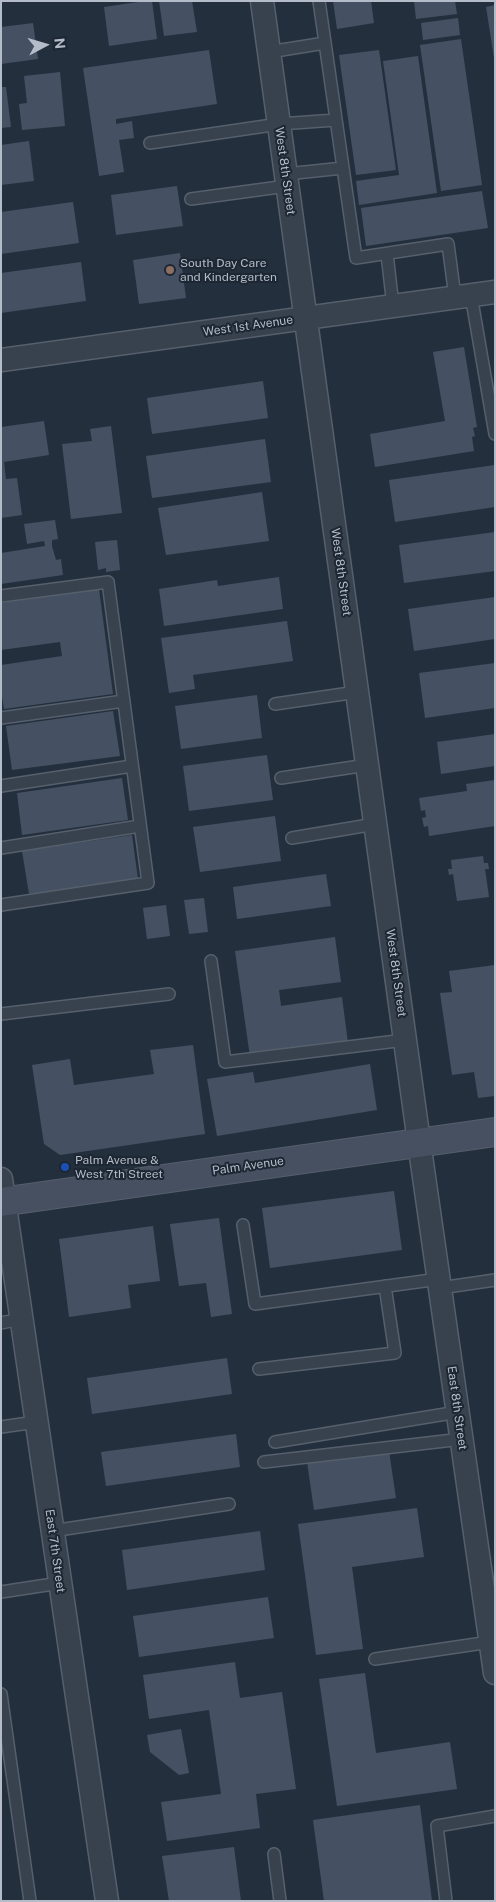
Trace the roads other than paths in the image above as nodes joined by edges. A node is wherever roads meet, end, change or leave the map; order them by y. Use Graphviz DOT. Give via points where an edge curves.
graph roads {
  1 [pos="262,1"];
  2 [pos="319,1"];
  3 [pos="325,43"];
  4 [pos="269,52"];
  5 [pos="336,120"];
  6 [pos="279,124"];
  7 [pos="150,143"];
  8 [pos="343,168"];
  9 [pos="286,180"];
  10 [pos="191,199"];
  11 [pos="387,254"];
  12 [pos="495,292"];
  13 [pos="463,296"];
  14 [pos="392,306"];
  15 [pos="306,318"];
  16 [pos="1,360"];
  17 [pos="495,434"];
  18 [pos="1,596"];
  19 [pos="357,692"];
  20 [pos="124,701"];
  21 [pos="275,704"];
  22 [pos="1,718"];
  23 [pos="367,765"];
  24 [pos="132,766"];
  25 [pos="281,778"];
  26 [pos="1,786"];
  27 [pos="375,824"];
  28 [pos="140,826"];
  29 [pos="292,838"];
  30 [pos="1,848"];
  31 [pos="1,905"];
  32 [pos="211,961"];
  33 [pos="169,994"];
  34 [pos="1,1014"];
  35 [pos="405,1040"];
  36 [pos="495,1132"];
  37 [pos="419,1142"];
  38 [pos="2,1194"];
  39 [pos="242,1225"];
  40 [pos="495,1280"];
  41 [pos="440,1283"];
  42 [pos="385,1286"];
  43 [pos="11,1321"];
  44 [pos="259,1369"];
  45 [pos="458,1412"];
  46 [pos="36,1422"];
  47 [pos="1,1427"];
  48 [pos="462,1440"];
  49 [pos="275,1442"];
  50 [pos="264,1462"];
  51 [pos="229,1504"];
  52 [pos="52,1531"];
  53 [pos="60,1583"];
  54 [pos="1,1592"];
  55 [pos="490,1642"];
  56 [pos="375,1658"];
  57 [pos="495,1673"];
  58 [pos="1,1694"];
  59 [pos="495,1816"];
  60 [pos="274,1854"];
  61 [pos="30,1901"];
  62 [pos="106,1901"];
  63 [pos="280,1901"];
  64 [pos="446,1901"];
  1 -- 4 [label="street, West 8th Street"];
  2 -- 3 [label="lane"];
  3 -- 4 [label="lane"];
  3 -- 5 [label="lane"];
  4 -- 6 [label="street, West 8th Street"];
  5 -- 6 [label="lane"];
  5 -- 8 [label="lane"];
  6 -- 7 [label="lane"];
  6 -- 9 [label="street, West 8th Street"];
  8 -- 9 [label="lane"];
  8 -- 11 [label="lane" via="356,258"];
  9 -- 10 [label="lane"];
  9 -- 15 [label="street, West 8th Street"];
  11 -- 13 [label="lane" via="448,244"];
  11 -- 14 [label="lane"];
  12 -- 13 [label="street, West 1st Avenue"];
  13 -- 14 [label="street, West 1st Avenue"];
  13 -- 17 [label="lane"];
  14 -- 15 [label="street, West 1st Avenue"];
  15 -- 16 [label="street, West 1st Avenue"];
  15 -- 19 [label="street, West 8th Street"];
  18 -- 20 [label="lane" via="108,582"];
  19 -- 21 [label="lane"];
  19 -- 23 [label="street, West 8th Street"];
  20 -- 22 [label="lane"];
  20 -- 24 [label="lane"];
  23 -- 25 [label="lane"];
  23 -- 27 [label="street, West 8th Street"];
  24 -- 26 [label="lane"];
  24 -- 28 [label="lane"];
  27 -- 29 [label="lane"];
  27 -- 35 [label="street, West 8th Street"];
  28 -- 30 [label="lane"];
  28 -- 31 [label="lane" via="148,883"];
  32 -- 35 [label="lane" via="225,1062"];
  33 -- 34 [label="lane"];
  35 -- 37 [label="street, West 8th Street"];
  36 -- 37 [label="main road, Palm Avenue"];
  37 -- 38 [label="main road, Palm Avenue"];
  37 -- 41 [label="street, East 8th Street"];
  38 -- 43 [label="street, East 7th Street"];
  39 -- 42 [label="lane" via="255,1304"];
  40 -- 41 [label="lane"];
  41 -- 42 [label="lane"];
  41 -- 45 [label="street, East 8th Street"];
  42 -- 44 [label="lane" via="395,1352"];
  43 -- 46 [label="street, East 7th Street"];
  45 -- 48 [label="street, East 8th Street"];
  45 -- 49 [label="lane"];
  46 -- 47 [label="lane"];
  46 -- 52 [label="street, East 7th Street"];
  48 -- 50 [label="lane"];
  48 -- 55 [label="street, East 8th Street"];
  51 -- 52 [label="lane"];
  52 -- 53 [label="street, East 7th Street"];
  53 -- 54 [label="lane"];
  53 -- 62 [label="street, East 7th Street"];
  55 -- 56 [label="lane"];
  55 -- 57 [label="street, East 8th Street"];
  58 -- 61 [label="lane"];
  59 -- 64 [label="lane" via="438,1826"];
  60 -- 63 [label="lane"];
}
